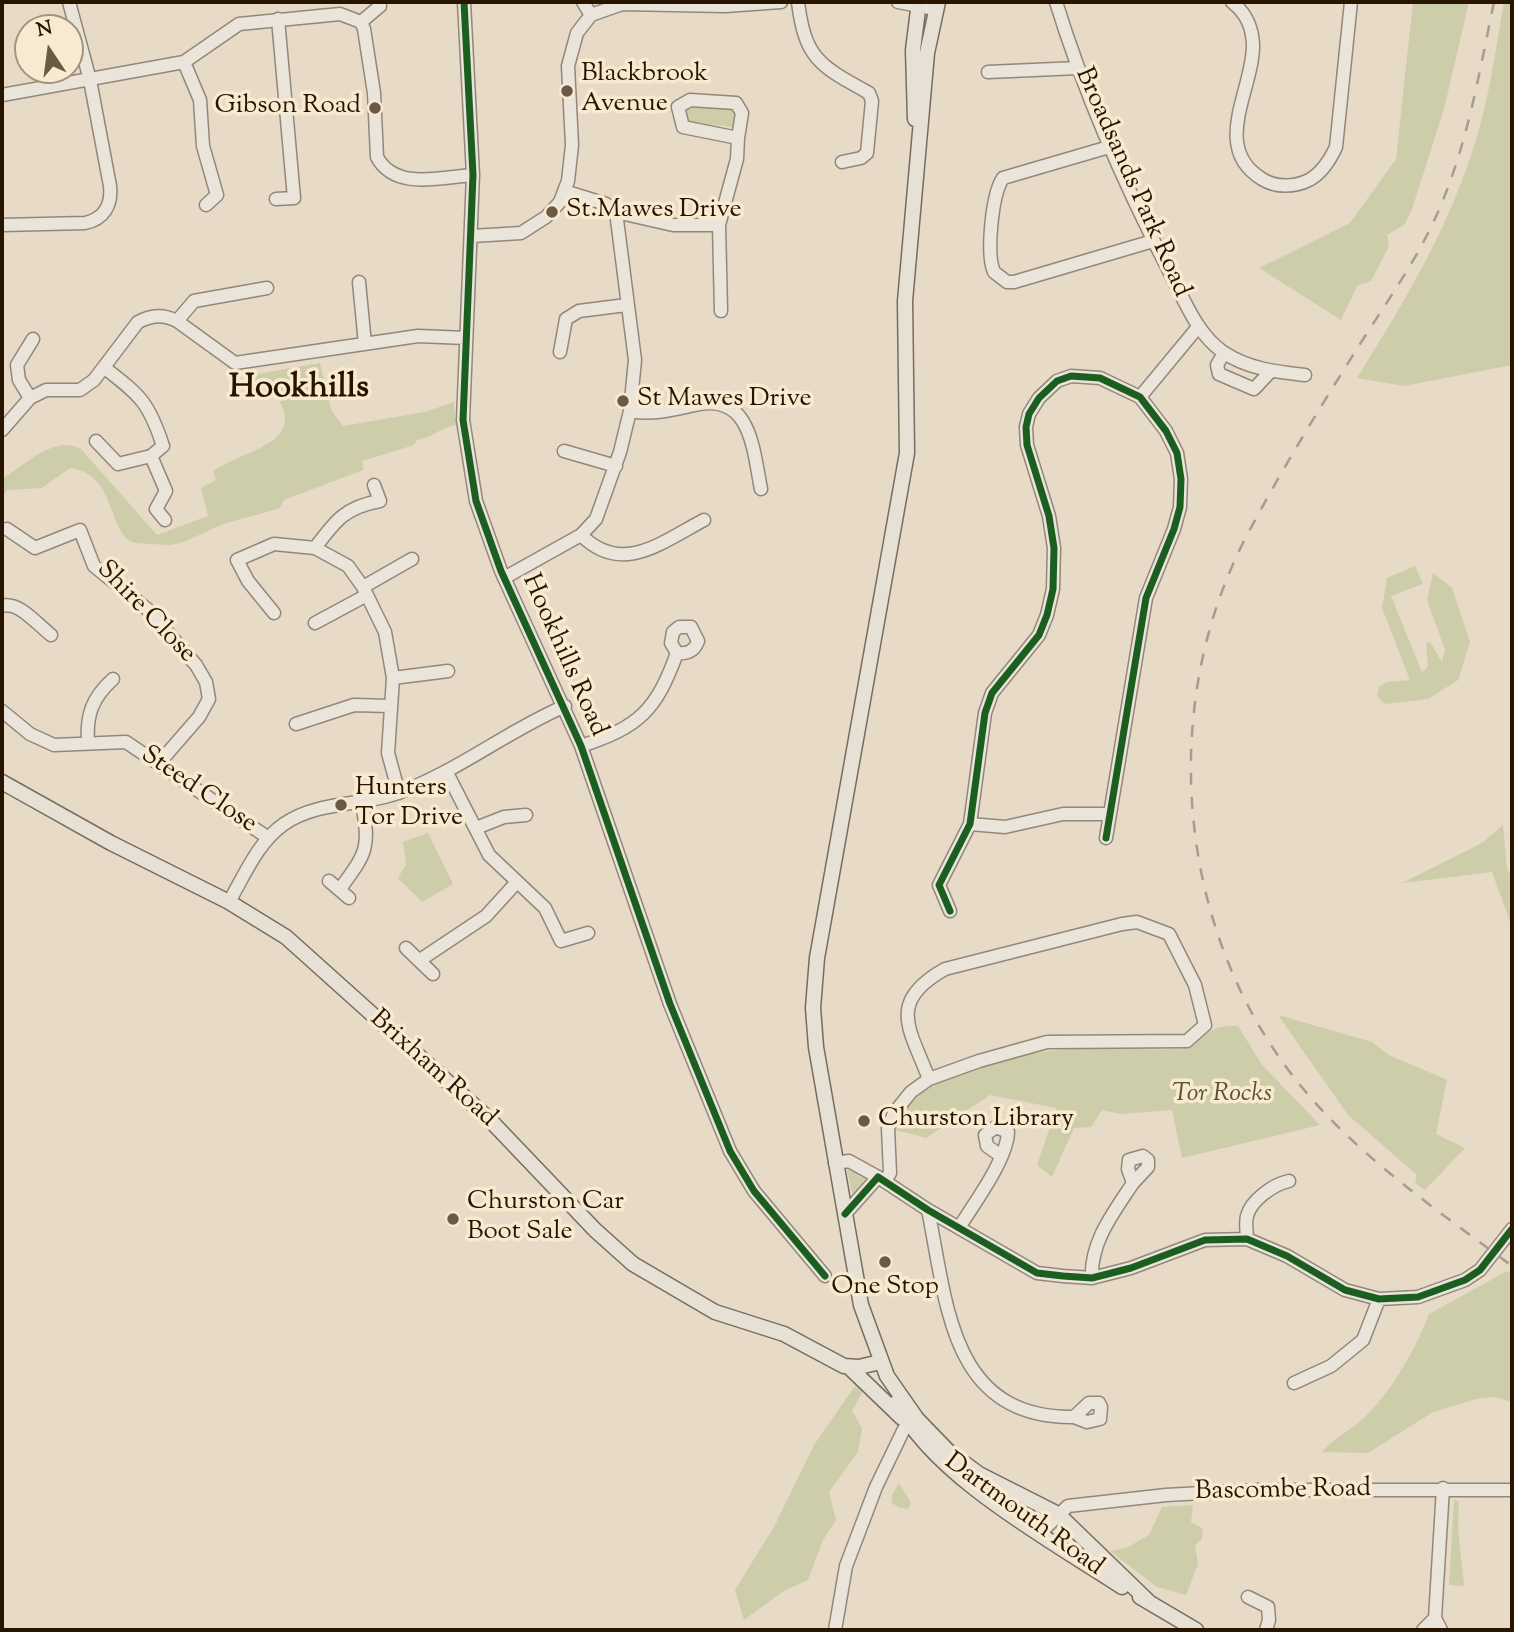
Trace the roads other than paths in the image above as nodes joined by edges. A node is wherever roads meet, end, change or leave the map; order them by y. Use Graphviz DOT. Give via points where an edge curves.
graph roads {
  1 [pos="69,2"];
  2 [pos="464,2"];
  3 [pos="583,2"];
  4 [pos="781,2"];
  5 [pos="798,2"];
  6 [pos="898,2"];
  7 [pos="1056,2"];
  8 [pos="1232,2"];
  9 [pos="1351,2"];
  10 [pos="918,4"];
  11 [pos="380,6"];
  12 [pos="937,6"];
  13 [pos="590,15"];
  14 [pos="278,19"];
  15 [pos="361,22"];
  16 [pos="184,62"];
  17 [pos="1078,68"];
  18 [pos="988,72"];
  19 [pos="90,79"];
  20 [pos="2,95"];
  21 [pos="738,138"];
  22 [pos="1109,146"];
  23 [pos="919,159"];
  24 [pos="842,162"];
  25 [pos="473,175"];
  26 [pos="565,191"];
  27 [pos="276,199"];
  28 [pos="206,205"];
  29 [pos="616,212"];
  30 [pos="2,225"];
  31 [pos="719,225"];
  32 [pos="472,236"];
  33 [pos="1153,241"];
  34 [pos="359,282"];
  35 [pos="267,288"];
  36 [pos="626,305"];
  37 [pos="721,311"];
  38 [pos="177,320"];
  39 [pos="1198,327"];
  40 [pos="467,338"];
  41 [pos="33,340"];
  42 [pos="365,344"];
  43 [pos="560,352"];
  44 [pos="1224,353"];
  45 [pos="106,369"];
  46 [pos="1270,372"];
  47 [pos="1305,375"];
  48 [pos="1140,397"];
  49 [pos="30,398"];
  50 [pos="631,411"];
  51 [pos="2,430"];
  52 [pos="96,441"];
  53 [pos="564,451"];
  54 [pos="151,456"];
  55 [pos="616,466"];
  56 [pos="374,485"];
  57 [pos="761,489"];
  58 [pos="165,520"];
  59 [pos="705,520"];
  60 [pos="7,529"];
  61 [pos="581,535"];
  62 [pos="315,548"];
  63 [pos="412,559"];
  64 [pos="504,578"];
  65 [pos="365,591"];
  66 [pos="2,606"];
  67 [pos="274,613"];
  68 [pos="315,623"];
  69 [pos="51,635"];
  70 [pos="677,653"];
  71 [pos="448,671"];
  72 [pos="113,678"];
  73 [pos="393,678"];
  74 [pos="303,705"];
  75 [pos="390,706"];
  76 [pos="565,706"];
  77 [pos="2,711"];
  78 [pos="88,743"];
  79 [pos="581,746"];
  80 [pos="159,763"];
  81 [pos="446,771"];
  82 [pos="2,782"];
  83 [pos="399,793"];
  84 [pos="362,803"];
  85 [pos="1110,814"];
  86 [pos="526,815"];
  87 [pos="970,824"];
  88 [pos="476,828"];
  89 [pos="267,837"];
  90 [pos="1106,838"];
  91 [pos="516,883"];
  92 [pos="339,889"];
  93 [pos="229,901"];
  94 [pos="950,911"];
  95 [pos="588,933"];
  96 [pos="406,948"];
  97 [pos="420,960"];
  98 [pos="433,974"];
  99 [pos="929,1079"];
  100 [pos="1001,1156"];
  101 [pos="835,1163"];
  102 [pos="882,1179"];
  103 [pos="1289,1181"];
  104 [pos="1133,1183"];
  105 [pos="929,1210"];
  106 [pos="845,1214"];
  107 [pos="959,1228"];
  108 [pos="1512,1229"];
  109 [pos="1247,1239"];
  110 [pos="825,1276"];
  111 [pos="1092,1278"];
  112 [pos="1379,1299"];
  113 [pos="880,1362"];
  114 [pos="850,1368"];
  115 [pos="1294,1383"];
  116 [pos="1074,1417"];
  117 [pos="910,1422"];
  118 [pos="1443,1488"];
  119 [pos="1512,1490"];
  120 [pos="1058,1514"];
  121 [pos="1039,1534"];
  122 [pos="1248,1597"];
  123 [pos="1148,1601"];
  124 [pos="1438,1624"];
  125 [pos="835,1630"];
  126 [pos="1196,1630"];
  127 [pos="1266,1630"];
  128 [pos="1423,1630"];
  1 -- 19 [label="street"];
  2 -- 25 [label="street, Hookhills Road"];
  3 -- 13 [label="street"];
  4 -- 13 [label="street" via="716,7 622,4"];
  5 -- 24 [label="street" via="805,43 826,68 869,93 872,100 867,153"];
  6 -- 10 [label="street"];
  7 -- 17 [label="street, Broadsands Park Road"];
  8 -- 9 [label="street" via="1249,22 1253,46 1239,110 1237,145 1253,173 1265,182 1291,186 1315,176 1336,147"];
  10 -- 12 [label="street"];
  10 -- 23 [label="main road" via="913,91"];
  11 -- 15 [label="street"];
  12 -- 23 [label="main road" via="927,53"];
  13 -- 26 [label="street" via="577,33 568,66 572,145"];
  14 -- 15 [label="street" via="340,14"];
  14 -- 16 [label="street" via="239,24"];
  14 -- 27 [label="street" via="300,198"];
  15 -- 25 [label="street" via="370,50 381,164 403,180"];
  16 -- 19 [label="street"];
  16 -- 28 [label="street" via="200,100 203,146 222,194"];
  17 -- 18 [label="street"];
  17 -- 22 [label="street, Broadsands Park Road"];
  19 -- 20 [label="street"];
  19 -- 30 [label="street" via="111,195 105,212 96,221 85,223"];
  21 -- 21 [label="street" via="683,127 678,107 690,100 736,103 741,113"];
  21 -- 31 [label="street" via="737,159"];
  22 -- 33 [label="street, Broadsands Park Road"];
  22 -- 33 [label="street" via="1003,178 995,197 994,272 1014,282"];
  23 -- 101 [label="main road" via="905,302 907,453 814,982 816,1047"];
  25 -- 32 [label="street, Hookhills Road"];
  26 -- 29 [label="street" via="606,204"];
  26 -- 32 [label="street" via="546,217 521,233"];
  29 -- 31 [label="street" via="673,225"];
  29 -- 36 [label="street"];
  31 -- 37 [label="street"];
  32 -- 40 [label="street, Hookhills Road"];
  33 -- 39 [label="street, Broadsands Park Road"];
  34 -- 42 [label="street"];
  35 -- 38 [label="street" via="194,301"];
  36 -- 43 [label="street" via="579,311 566,319"];
  36 -- 50 [label="street" via="635,360"];
  38 -- 42 [label="street" via="235,363"];
  38 -- 45 [label="street" via="158,315 138,322"];
  39 -- 44 [label="street, Broadsands Park Road"];
  39 -- 48 [label="street"];
  40 -- 42 [label="street" via="426,336"];
  40 -- 64 [label="street, Hookhills Road" via="463,420 469,469"];
  41 -- 49 [label="street" via="17,365 19,380"];
  44 -- 46 [label="street, Broadsands Park Road"];
  44 -- 46 [label="street" via="1217,365 1219,374 1234,381 1254,389"];
  45 -- 49 [label="street" via="80,390 46,390"];
  45 -- 54 [label="street" via="142,397 151,413 163,446"];
  46 -- 47 [label="street"];
  48 -- 85 [label="street" via="1156,414 1177,453 1182,491 1174,529 1146,598"];
  48 -- 87 [label="street" via="1100,378 1071,376 1047,390 1029,414 1027,445 1054,548 1053,589 1039,635 992,693 985,712"];
  49 -- 51 [label="street"];
  50 -- 55 [label="street"];
  50 -- 57 [label="street" via="650,414 711,403 733,410 744,421"];
  52 -- 54 [label="street" via="118,464"];
  53 -- 55 [label="street"];
  54 -- 58 [label="street" via="166,491 156,509"];
  55 -- 61 [label="street" via="596,519"];
  56 -- 62 [label="street" via="380,500 359,505 334,521"];
  59 -- 61 [label="street" via="629,556 605,554"];
  60 -- 80 [label="street, Shire Close" via="35,548 79,523 94,565 147,609 206,681 209,699 204,708"];
  61 -- 64 [label="street"];
  62 -- 65 [label="street" via="348,566"];
  62 -- 67 [label="street" via="274,544 237,560 247,581"];
  63 -- 65 [label="street"];
  64 -- 76 [label="street, Hookhills Road"];
  65 -- 68 [label="street"];
  65 -- 73 [label="street" via="385,632"];
  66 -- 69 [label="street" via="19,609"];
  70 -- 79 [label="street" via="659,696 634,724"];
  71 -- 73 [label="street"];
  72 -- 78 [label="street" via="90,708"];
  73 -- 75 [label="street"];
  74 -- 75 [label="street" via="302,721 354,705"];
  75 -- 83 [label="street" via="388,753"];
  76 -- 79 [label="street, Hookhills Road"];
  76 -- 81 [label="street" via="530,721"];
  77 -- 78 [label="street, Steed Close" via="54,745"];
  78 -- 80 [label="street, Steed Close" via="126,743"];
  79 -- 110 [label="street, Hookhills Road" via="670,1004 730,1151 754,1191"];
  80 -- 89 [label="street, Steed Close"];
  81 -- 83 [label="street"];
  81 -- 88 [label="street"];
  82 -- 93 [label="main road, Brixham Road" via="111,844"];
  83 -- 84 [label="street"];
  84 -- 89 [label="street" via="305,812"];
  84 -- 92 [label="street" via="365,855"];
  85 -- 87 [label="street" via="1063,814 1005,827"];
  85 -- 90 [label="street"];
  86 -- 88 [label="street" via="504,817"];
  87 -- 94 [label="street" via="939,885"];
  88 -- 91 [label="street" via="489,855"];
  89 -- 93 [label="street"];
  91 -- 95 [label="street" via="545,908 556,944"];
  91 -- 97 [label="street" via="486,916"];
  93 -- 114 [label="main road, Brixham Road" via="310,958 490,1120 633,1264 715,1312 784,1334"];
  96 -- 97 [label="street"];
  97 -- 98 [label="street"];
  99 -- 99 [label="street" via="905,1017 912,996 924,981 945,969 1137,922 1169,934 1195,985 1205,1026 1187,1041 1047,1042"];
  99 -- 102 [label="street" via="894,1113 888,1128 890,1173"];
  100 -- 107 [label="street"];
  101 -- 102 [label="street" via="849,1161"];
  101 -- 106 [label="main road"];
  102 -- 105 [label="street"];
  102 -- 106 [label="street"];
  103 -- 109 [label="street" via="1257,1201 1247,1215"];
  104 -- 111 [label="street" via="1103,1230 1091,1262"];
  105 -- 107 [label="street"];
  105 -- 116 [label="street" via="949,1321 965,1360 995,1393 1017,1405 1053,1417"];
  106 -- 113 [label="main road" via="861,1305"];
  107 -- 111 [label="street" via="1037,1272"];
  108 -- 112 [label="street" via="1480,1270 1465,1280 1418,1297"];
  109 -- 111 [label="street" via="1205,1240"];
  109 -- 112 [label="street" via="1345,1290"];
  112 -- 115 [label="street" via="1363,1340 1331,1366"];
  113 -- 114 [label="main road"];
  113 -- 117 [label="main road"];
  114 -- 117 [label="main road, Brixham Road"];
  117 -- 120 [label="main road, Dartmouth Road" via="979,1474"];
  117 -- 121 [label="main road, Dartmouth Road" via="944,1462"];
  117 -- 125 [label="street" via="856,1538 846,1566"];
  118 -- 119 [label="street, Bascombe Road"];
  118 -- 120 [label="street, Bascombe Road" via="1222,1491 1068,1506"];
  118 -- 124 [label="street"];
  120 -- 121 [label="street"];
  120 -- 123 [label="main road, Dartmouth Road"];
  121 -- 123 [label="main road, Dartmouth Road"];
  122 -- 127 [label="street" via="1268,1607"];
  123 -- 126 [label="main road, Dartmouth Road"];
  124 -- 128 [label="street"];
}
